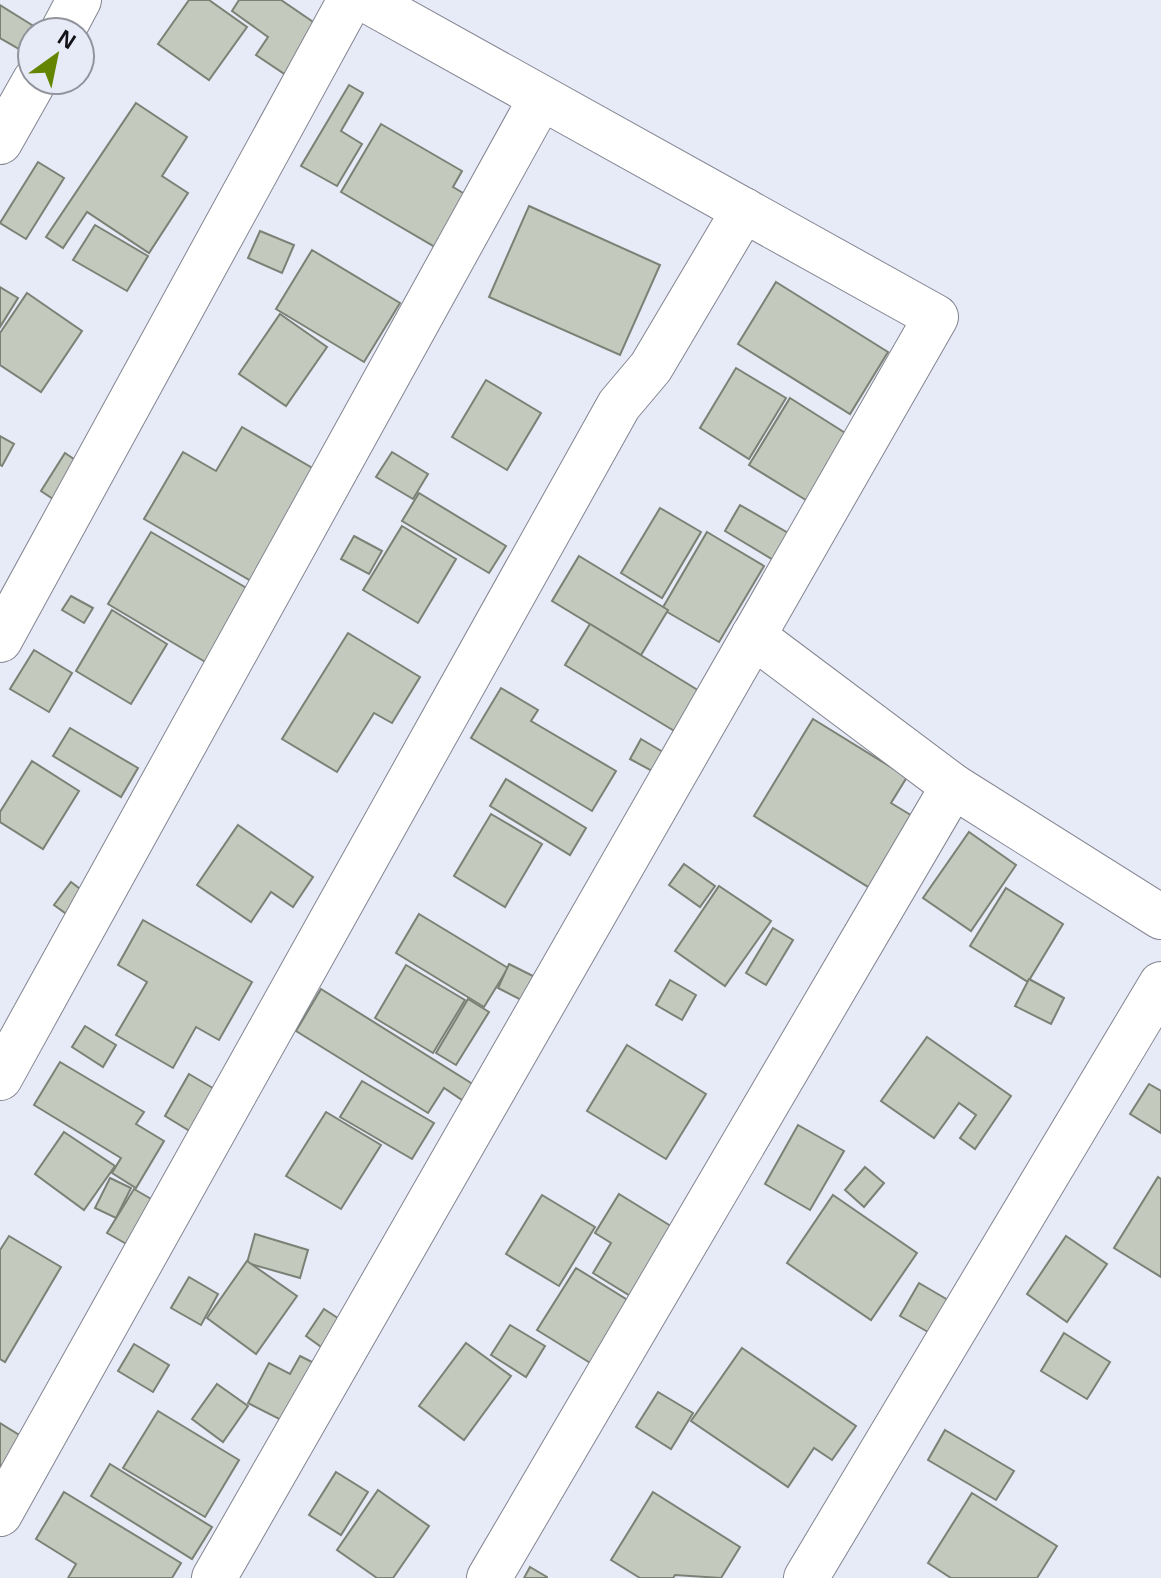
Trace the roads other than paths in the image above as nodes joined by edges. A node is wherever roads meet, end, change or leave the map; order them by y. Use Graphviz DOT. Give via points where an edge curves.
graph roads {
  1 [pos="350,0"];
  2 [pos="366,0"];
  3 [pos="26,96"];
  4 [pos="541,98"];
  5 [pos="0,142"];
  6 [pos="744,210"];
  7 [pos="753,636"];
  8 [pos="0,640"];
  9 [pos="953,786"];
  10 [pos="1161,917"];
  11 [pos="1161,984"];
  12 [pos="0,1078"];
  13 [pos="0,1514"];
  14 [pos="214,1578"];
  15 [pos="489,1578"];
  16 [pos="806,1578"];
  1 -- 8 [label="street"];
  2 -- 4 [label="street"];
  3 -- 5 [label="street"];
  4 -- 6 [label="street"];
  4 -- 12 [label="street"];
  6 -- 7 [label="street" via="936,317"];
  6 -- 13 [label="street" via="651,367 619,405"];
  7 -- 9 [label="street"];
  7 -- 14 [label="street"];
  9 -- 10 [label="street"];
  9 -- 15 [label="street"];
  11 -- 16 [label="street"];
}
